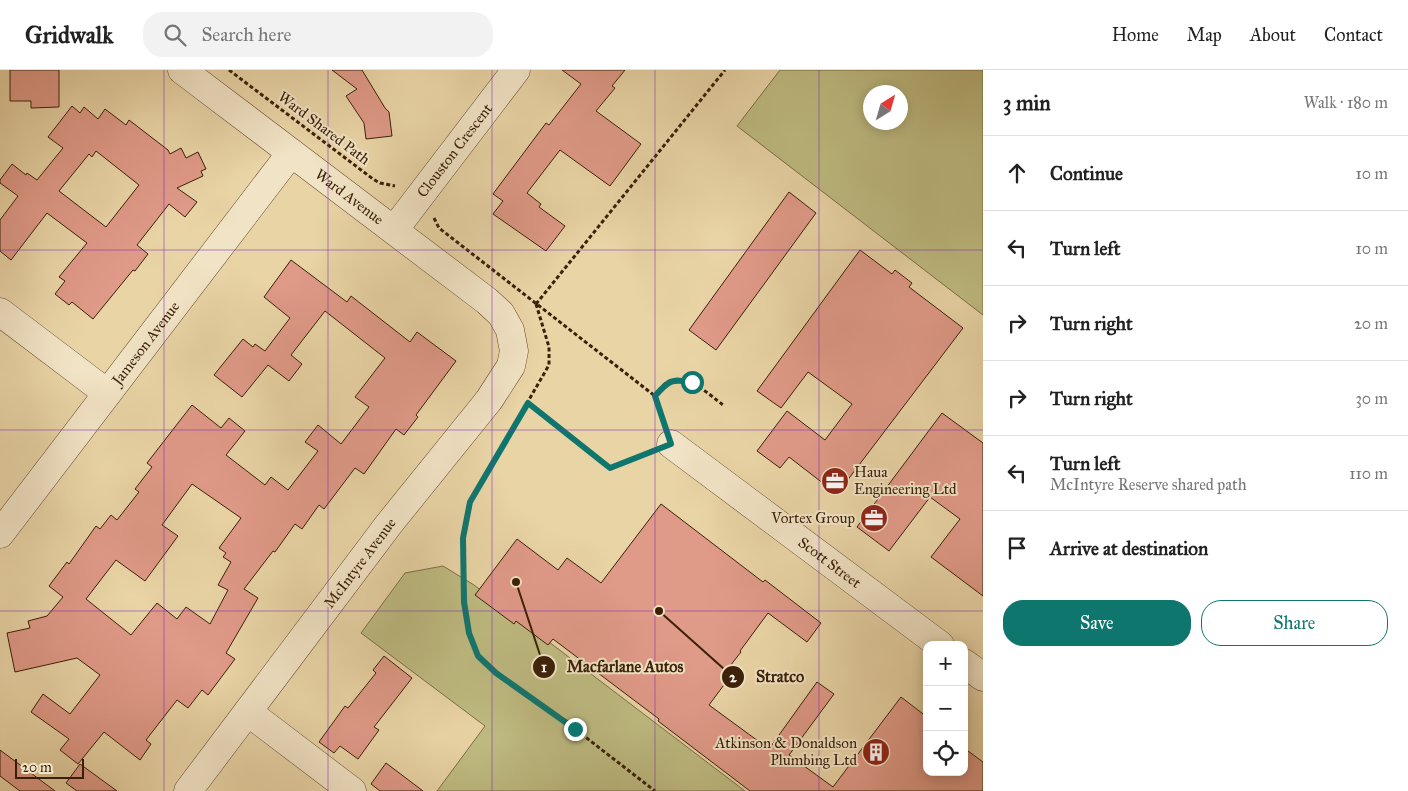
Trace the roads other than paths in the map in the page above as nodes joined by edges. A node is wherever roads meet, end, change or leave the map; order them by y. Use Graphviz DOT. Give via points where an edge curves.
graph roads {
  1 [pos="182,70"];
  2 [pos="516,70"];
  3 [pos="291,153"];
  4 [pos="394,230"];
  5 [pos="0,312"];
  6 [pos="510,330"];
  7 [pos="107,392"];
  8 [pos="671,444"];
  9 [pos="0,534"];
  10 [pos="935,641"];
  11 [pos="968,665"];
  12 [pos="983,676"];
  13 [pos="248,712"];
  14 [pos="188,791"];
  15 [pos="352,791"];
  1 -- 3 [label="street, Ward Avenue"];
  2 -- 4 [label="street, Clouston Crescent"];
  3 -- 4 [label="street, Ward Avenue"];
  3 -- 7 [label="street, Jameson Avenue"];
  4 -- 6 [label="street, Ward Avenue" via="487,301 501,314"];
  5 -- 7 [label="street"];
  6 -- 13 [label="street, McIntyre Avenue" via="514,352 511,366 489,400 389,524"];
  7 -- 9 [label="street, Jameson Avenue"];
  8 -- 10 [label="street, Scott Street"];
  11 -- 12 [label="street"];
  13 -- 14 [label="street, McIntyre Avenue"];
  13 -- 15 [label="street"];
}
